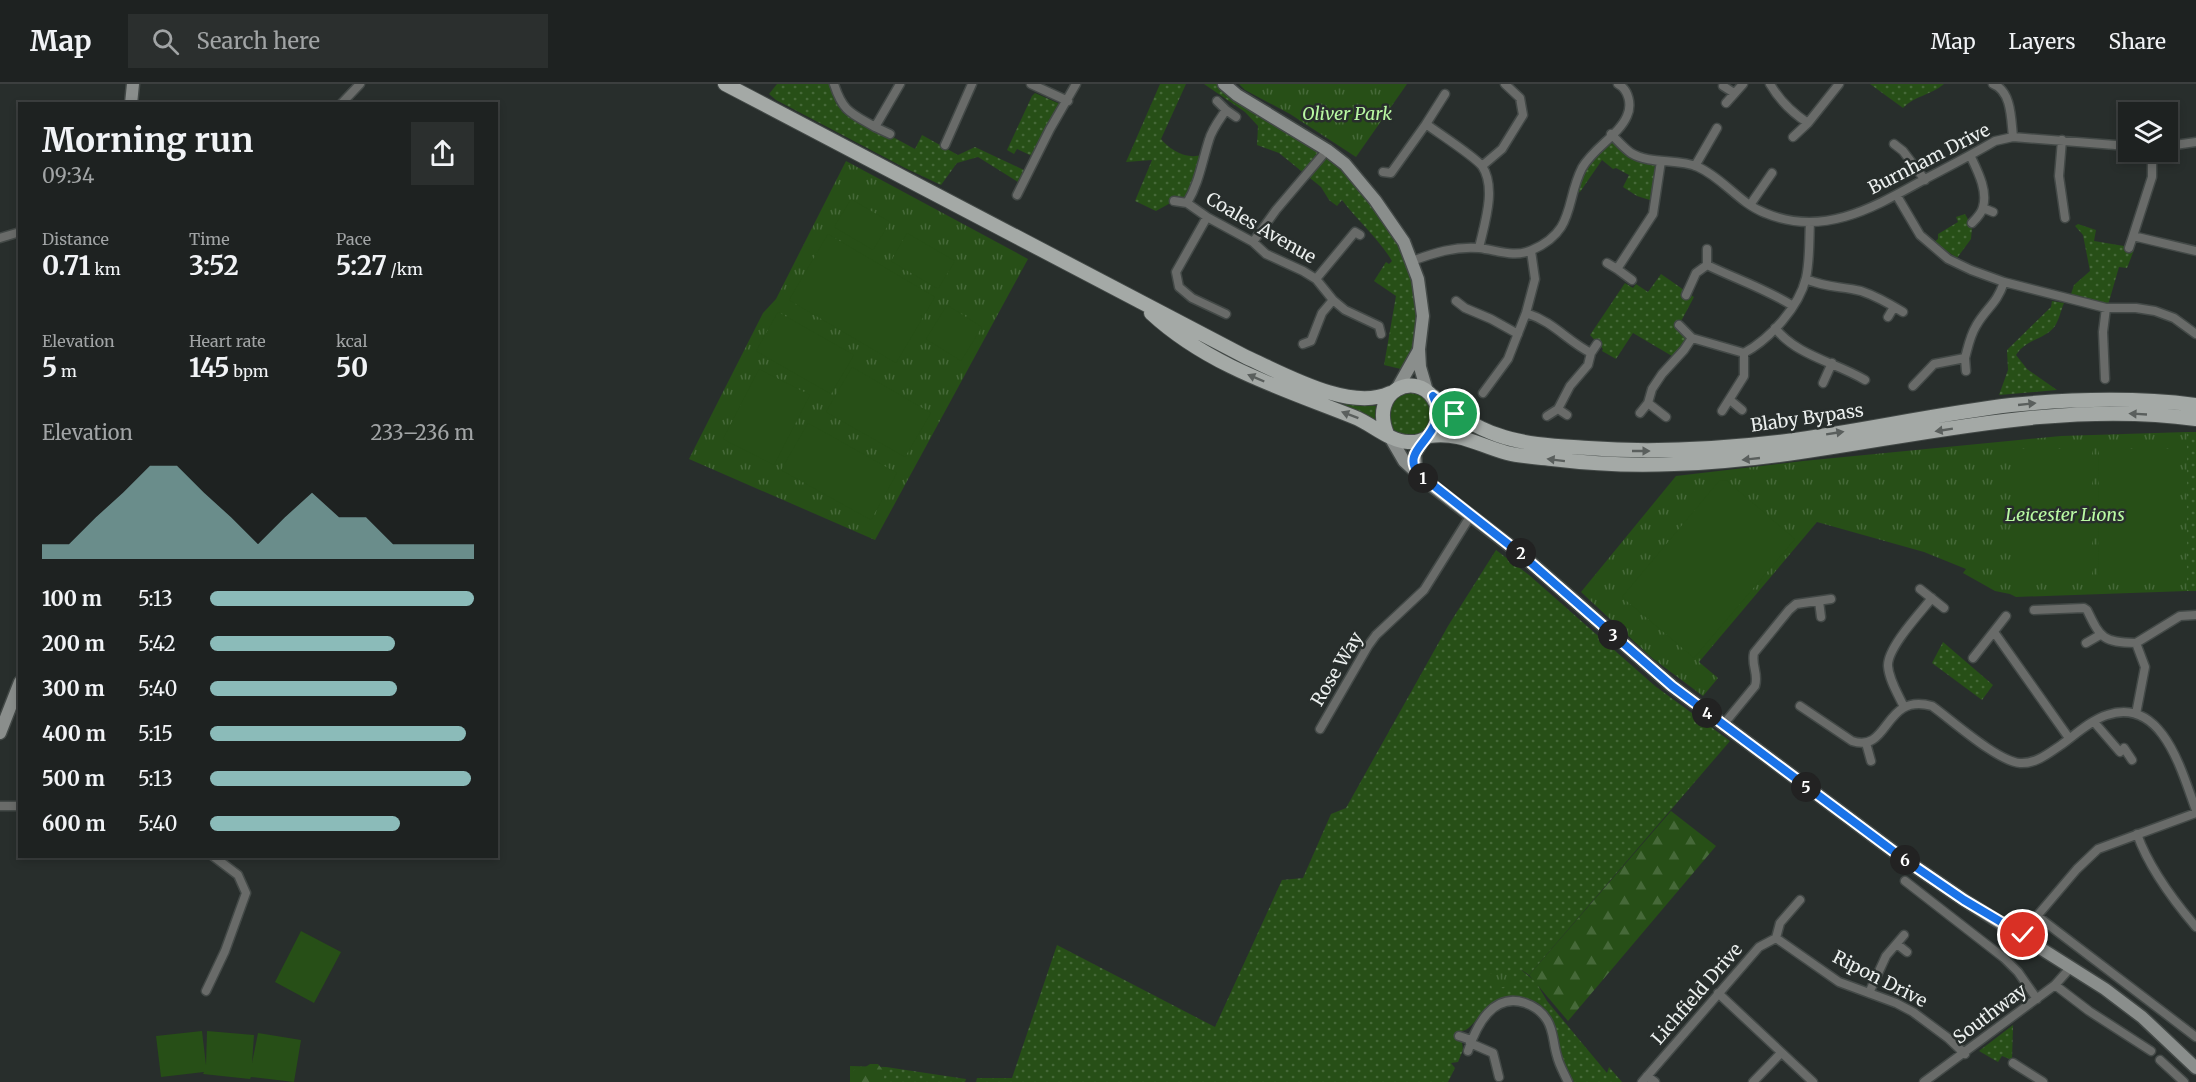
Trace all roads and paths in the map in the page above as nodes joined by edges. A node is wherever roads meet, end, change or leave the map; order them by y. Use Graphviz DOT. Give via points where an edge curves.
graph roads {
  1 [pos="133,84"];
  2 [pos="360,84"];
  3 [pos="725,84"];
  4 [pos="834,84"];
  5 [pos="900,84"];
  6 [pos="972,84"];
  7 [pos="1031,84"];
  8 [pos="1076,84"];
  9 [pos="1224,84"];
  10 [pos="1505,84"];
  11 [pos="1618,84"];
  12 [pos="1743,84"];
  13 [pos="1770,84"];
  14 [pos="1839,84"];
  15 [pos="1993,84"];
  16 [pos="1723,86"];
  17 [pos="1734,93"];
  18 [pos="1446,94"];
  19 [pos="1068,101"];
  20 [pos="1218,101"];
  21 [pos="131,102"];
  22 [pos="342,102"];
  23 [pos="1726,103"];
  24 [pos="1226,111"];
  25 [pos="1236,117"];
  26 [pos="1808,123"];
  27 [pos="1426,124"];
  28 [pos="875,126"];
  29 [pos="1717,128"];
  30 [pos="890,134"];
  31 [pos="1611,134"];
  32 [pos="1793,137"];
  33 [pos="2013,137"];
  34 [pos="2062,140"];
  35 [pos="2196,142"];
  36 [pos="1894,144"];
  37 [pos="945,145"];
  38 [pos="2118,145"];
  39 [pos="2178,145"];
  40 [pos="1327,150"];
  41 [pos="1970,155"];
  42 [pos="1661,161"];
  43 [pos="2152,162"];
  44 [pos="1482,166"];
  45 [pos="1695,166"];
  46 [pos="1772,173"];
  47 [pos="1389,175"];
  48 [pos="1925,180"];
  49 [pos="1017,195"];
  50 [pos="1897,196"];
  51 [pos="1174,201"];
  52 [pos="1186,203"];
  53 [pos="1750,205"];
  54 [pos="1983,208"];
  55 [pos="1993,212"];
  56 [pos="1207,217"];
  57 [pos="2065,221"];
  58 [pos="1810,222"];
  59 [pos="1972,223"];
  60 [pos="1356,231"];
  61 [pos="18,233"];
  62 [pos="2133,236"];
  63 [pos="0,238"];
  64 [pos="1253,242"];
  65 [pos="1479,248"];
  66 [pos="2129,248"];
  67 [pos="1707,249"];
  68 [pos="1531,250"];
  69 [pos="2196,251"];
  70 [pos="1412,261"];
  71 [pos="1607,263"];
  72 [pos="1707,265"];
  73 [pos="1617,269"];
  74 [pos="1316,279"];
  75 [pos="1806,279"];
  76 [pos="1632,280"];
  77 [pos="2004,282"];
  78 [pos="1686,295"];
  79 [pos="1332,300"];
  80 [pos="1138,301"];
  81 [pos="1456,301"];
  82 [pos="1793,306"];
  83 [pos="1894,307"];
  84 [pos="2106,308"];
  85 [pos="1903,312"];
  86 [pos="1526,313"];
  87 [pos="1226,314"];
  88 [pos="1888,317"];
  89 [pos="1679,325"];
  90 [pos="1381,327"];
  91 [pos="1775,328"];
  92 [pos="1518,334"];
  93 [pos="2196,334"];
  94 [pos="1692,338"];
  95 [pos="1303,344"];
  96 [pos="1597,345"];
  97 [pos="1419,349"];
  98 [pos="1591,353"];
  99 [pos="1744,353"];
  100 [pos="1965,358"];
  101 [pos="1832,363"];
  102 [pos="1966,371"];
  103 [pos="2105,379"];
  104 [pos="1864,380"];
  105 [pos="1823,383"];
  106 [pos="1913,386"];
  107 [pos="1394,391"];
  108 [pos="1484,393"];
  109 [pos="1430,394"];
  110 [pos="1730,400"];
  111 [pos="1648,403"];
  112 [pos="2196,405"];
  113 [pos="1558,409"];
  114 [pos="1742,410"];
  115 [pos="1722,411"];
  116 [pos="1640,413"];
  117 [pos="1567,415"];
  118 [pos="1547,416"];
  119 [pos="1666,417"];
  120 [pos="2196,419"];
  121 [pos="1389,435"];
  122 [pos="1426,438"];
  123 [pos="1416,471"];
  124 [pos="1471,515"];
  125 [pos="1920,589"];
  126 [pos="1932,598"];
  127 [pos="1831,599"];
  128 [pos="1819,601"];
  129 [pos="1944,608"];
  130 [pos="2034,610"];
  131 [pos="2196,615"];
  132 [pos="2006,616"];
  133 [pos="1821,617"];
  134 [pos="1994,632"];
  135 [pos="2100,635"];
  136 [pos="2086,643"];
  137 [pos="2136,643"];
  138 [pos="1973,658"];
  139 [pos="18,687"];
  140 [pos="1800,706"];
  141 [pos="1904,707"];
  142 [pos="2136,714"];
  143 [pos="2094,722"];
  144 [pos="1723,726"];
  145 [pos="1320,729"];
  146 [pos="0,733"];
  147 [pos="2069,738"];
  148 [pos="1866,743"];
  149 [pos="2132,760"];
  150 [pos="1871,761"];
  151 [pos="0,806"];
  152 [pos="18,806"];
  153 [pos="2196,811"];
  154 [pos="2137,834"];
  155 [pos="216,858"];
  156 [pos="1905,881"];
  157 [pos="1800,900"];
  158 [pos="2037,916"];
  159 [pos="2196,927"];
  160 [pos="1904,935"];
  161 [pos="2023,935"];
  162 [pos="1776,938"];
  163 [pos="1897,944"];
  164 [pos="1907,952"];
  165 [pos="2071,967"];
  166 [pos="2055,986"];
  167 [pos="206,991"];
  168 [pos="1718,993"];
  169 [pos="1869,993"];
  170 [pos="2037,999"];
  171 [pos="2194,1032"];
  172 [pos="1459,1036"];
  173 [pos="1470,1045"];
  174 [pos="2151,1051"];
  175 [pos="1781,1053"];
  176 [pos="1965,1054"];
  177 [pos="2160,1060"];
  178 [pos="2013,1063"];
  179 [pos="2196,1068"];
  180 [pos="1499,1077"];
  181 [pos="2032,1079"];
  182 [pos="1648,1080"];
  183 [pos="1568,1082"];
  184 [pos="1753,1082"];
  185 [pos="1813,1082"];
  186 [pos="1924,1082"];
  187 [pos="2043,1082"];
  188 [pos="2184,1082"];
  1 -- 21 [label="street"];
  2 -- 22 [label="street"];
  3 -- 80 [label="main road"];
  4 -- 28 [label="street" via="845,109"];
  5 -- 28 [label="street"];
  6 -- 37 [label="street"];
  7 -- 19 [label="street"];
  8 -- 19 [label="street"];
  9 -- 40 [label="street"];
  10 -- 44 [label="street" via="1520,98 1523,115 1502,149"];
  11 -- 31 [label="street" via="1628,94 1630,105 1627,117"];
  12 -- 17 [label="street"];
  13 -- 26 [label="street" via="1778,99"];
  14 -- 26 [label="street"];
  15 -- 33 [label="street" via="2005,95"];
  16 -- 17 [label="street"];
  17 -- 23 [label="street"];
  18 -- 27 [label="street"];
  19 -- 49 [label="street"];
  20 -- 24 [label="street"];
  24 -- 25 [label="street"];
  24 -- 52 [label="street" via="1209,137 1204,165"];
  26 -- 32 [label="street"];
  27 -- 44 [label="street"];
  27 -- 47 [label="street"];
  28 -- 30 [label="street"];
  29 -- 45 [label="street"];
  31 -- 42 [label="street, Burnham Drive" via="1631,153"];
  31 -- 68 [label="street" via="1582,168 1566,220 1555,235"];
  33 -- 34 [label="street, Burnham Drive"];
  33 -- 41 [label="street, Burnham Drive" via="1995,141"];
  34 -- 38 [label="street, Burnham Drive"];
  34 -- 57 [label="street" via="2059,176"];
  35 -- 39 [label="street"];
  36 -- 48 [label="street"];
  40 -- 64 [label="street"];
  40 -- 70 [label="street" via="1376,200"];
  41 -- 48 [label="street, Burnham Drive"];
  41 -- 54 [label="street" via="1982,183"];
  42 -- 45 [label="street, Burnham Drive"];
  42 -- 73 [label="street" via="1653,214"];
  43 -- 62 [label="street" via="2152,177"];
  44 -- 65 [label="street" via="1489,192"];
  45 -- 53 [label="street, Burnham Drive"];
  46 -- 53 [label="street"];
  48 -- 50 [label="street, Burnham Drive"];
  50 -- 58 [label="street, Burnham Drive" via="1842,219"];
  50 -- 77 [label="street" via="1920,235 1948,260"];
  51 -- 52 [label="street, Coales Avenue"];
  52 -- 56 [label="street, Coales Avenue"];
  53 -- 58 [label="street, Burnham Drive" via="1779,218"];
  54 -- 55 [label="street"];
  54 -- 59 [label="street"];
  56 -- 64 [label="street, Coales Avenue"];
  56 -- 87 [label="street" via="1176,272 1179,287 1191,298 1217,304"];
  58 -- 75 [label="street"];
  60 -- 74 [label="street"];
  61 -- 63 [label="street"];
  62 -- 66 [label="street"];
  62 -- 69 [label="street"];
  64 -- 74 [label="street, Coales Avenue" via="1266,254"];
  65 -- 68 [label="street" via="1505,254"];
  65 -- 70 [label="street" via="1437,251"];
  67 -- 72 [label="street"];
  68 -- 86 [label="street" via="1535,279"];
  70 -- 97 [label="street" via="1423,316"];
  71 -- 73 [label="street"];
  72 -- 78 [label="street" via="1696,273"];
  72 -- 82 [label="street"];
  73 -- 76 [label="street"];
  74 -- 79 [label="street, Coales Avenue"];
  75 -- 82 [label="street"];
  75 -- 83 [label="street" via="1860,291"];
  77 -- 84 [label="street"];
  77 -- 100 [label="street" via="1999,296 1976,325"];
  79 -- 90 [label="street, Coales Avenue"];
  79 -- 95 [label="street" via="1311,341"];
  80 -- 107 [label="main road" via="1230,349 1335,394 1362,400 1380,399"];
  121 -- 80 [label="main road, one-way" via="1228,366 1157,319"];
  81 -- 92 [label="street"];
  82 -- 91 [label="street"];
  83 -- 85 [label="street"];
  83 -- 88 [label="street"];
  84 -- 93 [label="street" via="2155,310"];
  84 -- 103 [label="street"];
  86 -- 92 [label="street"];
  86 -- 98 [label="street" via="1543,318"];
  89 -- 94 [label="street"];
  91 -- 99 [label="street"];
  91 -- 101 [label="street" via="1794,347"];
  92 -- 108 [label="street" via="1508,359"];
  94 -- 99 [label="street"];
  94 -- 111 [label="street" via="1662,374"];
  96 -- 98 [label="street"];
  97 -- 107 [label="street"];
  97 -- 109 [label="street" via="1420,367"];
  98 -- 113 [label="street" via="1588,365 1570,386"];
  99 -- 110 [label="street" via="1744,376"];
  100 -- 102 [label="street"];
  100 -- 106 [label="street" via="1934,364"];
  101 -- 104 [label="street"];
  101 -- 105 [label="street"];
  107 -- 109 [label="main road" via="1408,386"];
  107 -- 121 [label="main road" via="1382,414"];
  109 -- 112 [label="main road, Blaby Bypass, one-way" via="1475,426 1508,438 1632,451 1764,444 1971,411 2062,401 2145,400"];
  109 -- 122 [label="main road" via="1438,417"];
  110 -- 114 [label="street"];
  110 -- 115 [label="street"];
  111 -- 116 [label="street"];
  111 -- 119 [label="street"];
  113 -- 117 [label="street"];
  113 -- 118 [label="street"];
  120 -- 122 [label="main road, Blaby Bypass, one-way" via="2118,413 2041,417 1789,455 1672,465 1525,456 1452,435"];
  121 -- 122 [label="main road" via="1411,442"];
  121 -- 123 [label="street" via="1404,461"];
  122 -- 123 [label="street" via="1415,454"];
  123 -- 124 [label="street"];
  124 -- 144 [label="street"];
  124 -- 145 [label="street, Rose Way" via="1424,590 1368,646"];
  125 -- 126 [label="street"];
  126 -- 129 [label="street"];
  126 -- 141 [label="street" via="1888,660 1889,674"];
  127 -- 128 [label="street"];
  128 -- 133 [label="street"];
  128 -- 144 [label="street" via="1796,604 1757,648 1753,660 1755,686"];
  130 -- 135 [label="street" via="2084,608"];
  131 -- 137 [label="street" via="2180,616"];
  132 -- 134 [label="street"];
  134 -- 138 [label="street"];
  134 -- 147 [label="street"];
  135 -- 136 [label="street"];
  135 -- 137 [label="street"];
  137 -- 142 [label="street" via="2145,668"];
  139 -- 146 [label="street"];
  140 -- 148 [label="street" via="1852,741"];
  141 -- 147 [label="street" via="1918,703 1932,706 2000,756 2021,763 2041,758"];
  141 -- 148 [label="street" via="1878,736"];
  142 -- 143 [label="street" via="2108,714"];
  142 -- 153 [label="street" via="2150,721 2168,741"];
  143 -- 147 [label="street"];
  143 -- 149 [label="street"];
  144 -- 161 [label="street" via="1901,857"];
  148 -- 150 [label="street"];
  151 -- 152 [label="street"];
  153 -- 154 [label="street"];
  154 -- 158 [label="street" via="2098,849"];
  154 -- 159 [label="street" via="2163,881"];
  155 -- 167 [label="street" via="238,875 246,893"];
  156 -- 170 [label="street" via="2004,958"];
  157 -- 162 [label="street, Lichfield Drive" via="1797,911 1780,923"];
  158 -- 161 [label="street"];
  158 -- 171 [label="street"];
  160 -- 163 [label="street"];
  161 -- 165 [label="street"];
  162 -- 168 [label="street, Lichfield Drive" via="1759,947"];
  162 -- 169 [label="street, Ripon Drive" via="1839,982"];
  163 -- 164 [label="street"];
  163 -- 169 [label="street" via="1879,968"];
  165 -- 166 [label="street, Southway"];
  165 -- 179 [label="street" via="2142,1017"];
  166 -- 170 [label="street, Southway"];
  166 -- 174 [label="street"];
  168 -- 175 [label="street"];
  168 -- 182 [label="street, Lichfield Drive"];
  169 -- 176 [label="street, Ripon Drive" via="1913,1012"];
  170 -- 176 [label="street, Southway"];
  172 -- 173 [label="street"];
  173 -- 180 [label="street" via="1493,1053"];
  173 -- 183 [label="street" via="1481,1021 1494,1006 1514,1001 1530,1005 1544,1015 1552,1029 1557,1056"];
  175 -- 184 [label="street"];
  175 -- 185 [label="street"];
  176 -- 186 [label="street, Southway"];
  177 -- 188 [label="street"];
  178 -- 181 [label="street"];
  181 -- 187 [label="street"];
}
